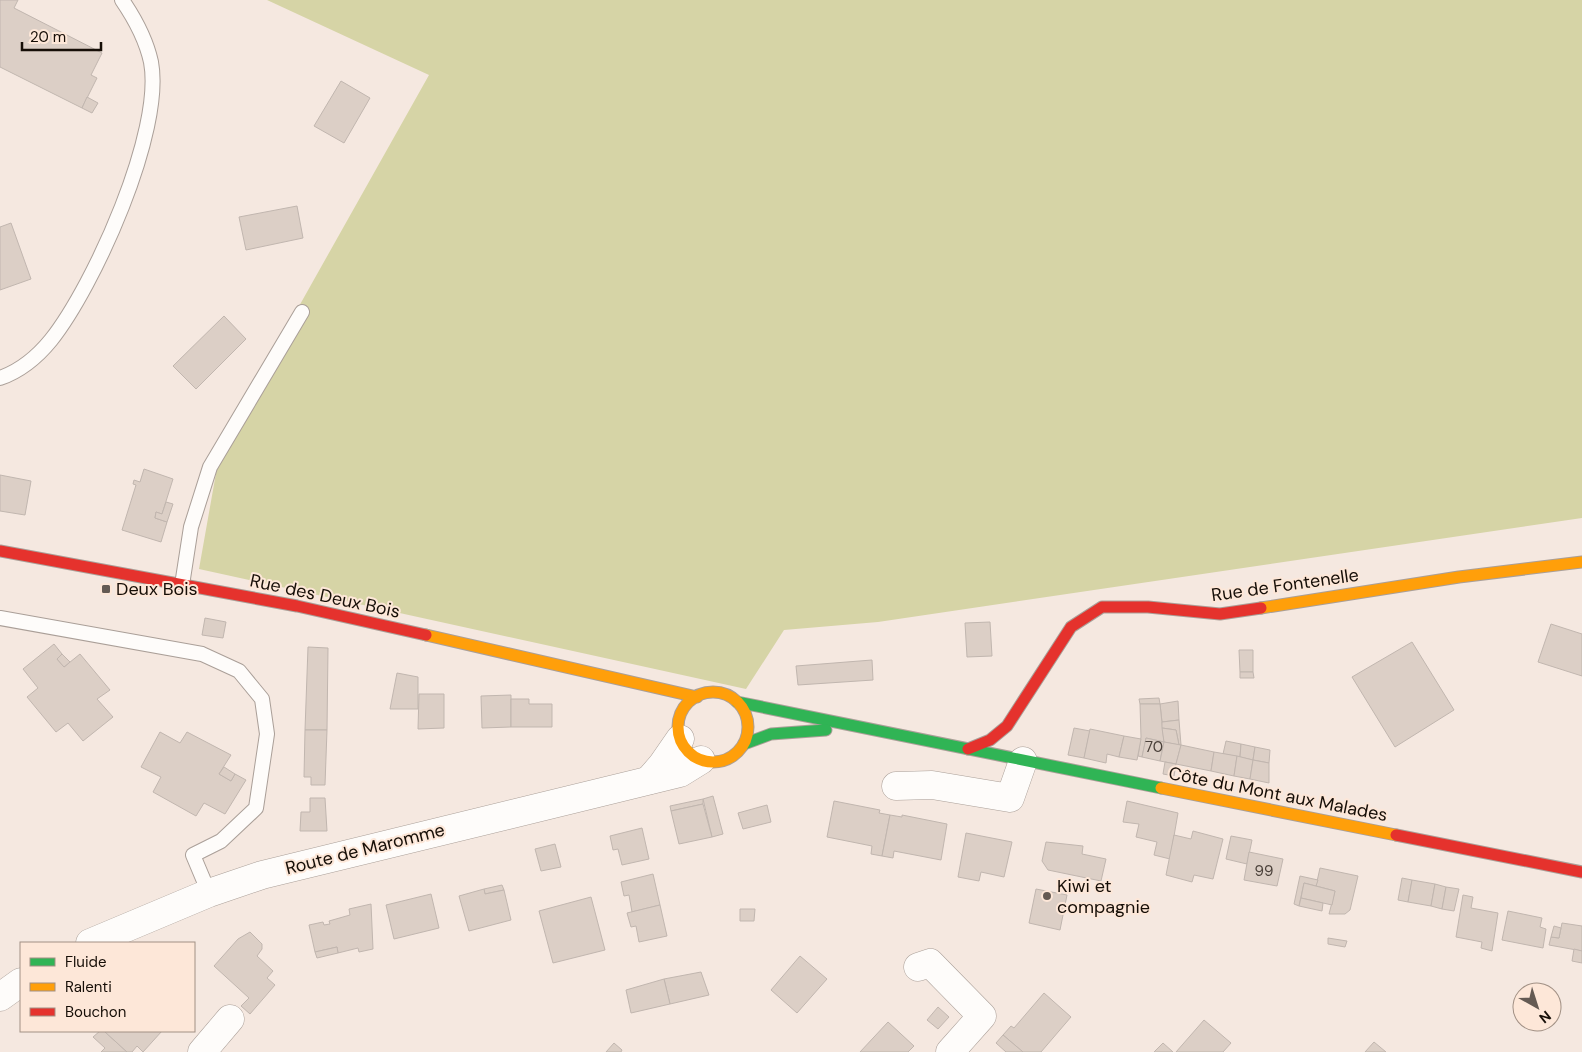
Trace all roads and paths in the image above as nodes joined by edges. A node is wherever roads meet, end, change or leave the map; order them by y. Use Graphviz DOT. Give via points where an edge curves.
graph roads {
  1 [pos="122,0"];
  2 [pos="302,312"];
  3 [pos="0,378"];
  4 [pos="0,551"];
  5 [pos="1582,562"];
  6 [pos="182,585"];
  7 [pos="0,618"];
  8 [pos="640,685"];
  9 [pos="697,697"];
  10 [pos="658,700"];
  11 [pos="736,702"];
  12 [pos="677,725"];
  13 [pos="858,728"];
  14 [pos="744,744"];
  15 [pos="968,749"];
  16 [pos="701,760"];
  17 [pos="1023,761"];
  18 [pos="649,780"];
  19 [pos="896,786"];
  20 [pos="1582,872"];
  21 [pos="209,893"];
  22 [pos="92,942"];
  23 [pos="918,967"];
  24 [pos="20,983"];
  25 [pos="0,997"];
  26 [pos="230,1019"];
  27 [pos="202,1052"];
  28 [pos="950,1052"];
  1 -- 3 [label="lane" via="139,25 151,62 151,105 140,156 120,212 71,310 51,340 35,356 12,374"];
  2 -- 6 [label="lane" via="210,467 191,527"];
  4 -- 6 [label="street, Rue des Deux Bois"];
  5 -- 15 [label="street, Rue de Fontenelle" via="1459,577 1220,614 1148,607 1102,607 1071,627 1007,726 990,740"];
  6 -- 8 [label="street, Rue des Deux Bois" via="297,606"];
  7 -- 21 [label="lane" via="202,654 239,671 262,699 267,734 256,808 221,841 193,855"];
  8 -- 9 [label="street, Rue des Deux Bois"];
  8 -- 10 [label="street, Rue des Deux Bois"];
  9 -- 11 [label="street" via="717,693"];
  9 -- 12 [label="street" via="682,711"];
  11 -- 13 [label="street"];
  11 -- 14 [label="street" via="742,708 748,726"];
  12 -- 16 [label="street" via="688,752"];
  12 -- 18 [label="street" via="662,765"];
  13 -- 14 [label="street" via="771,734"];
  13 -- 15 [label="street, Côte du Mont aux Malades"];
  14 -- 16 [label="street" via="725,760"];
  15 -- 17 [label="street, Côte du Mont aux Malades"];
  16 -- 18 [label="street, Route de Maromme" via="680,773"];
  17 -- 19 [label="street" via="1010,798 932,785"];
  17 -- 20 [label="street, Côte du Mont aux Malades"];
  18 -- 21 [label="street, Route de Maromme" via="262,875"];
  21 -- 22 [label="street, Route de Maromme"];
  23 -- 28 [label="street" via="930,963 982,1016"];
  24 -- 25 [label="street"];
  26 -- 27 [label="street"];
}
